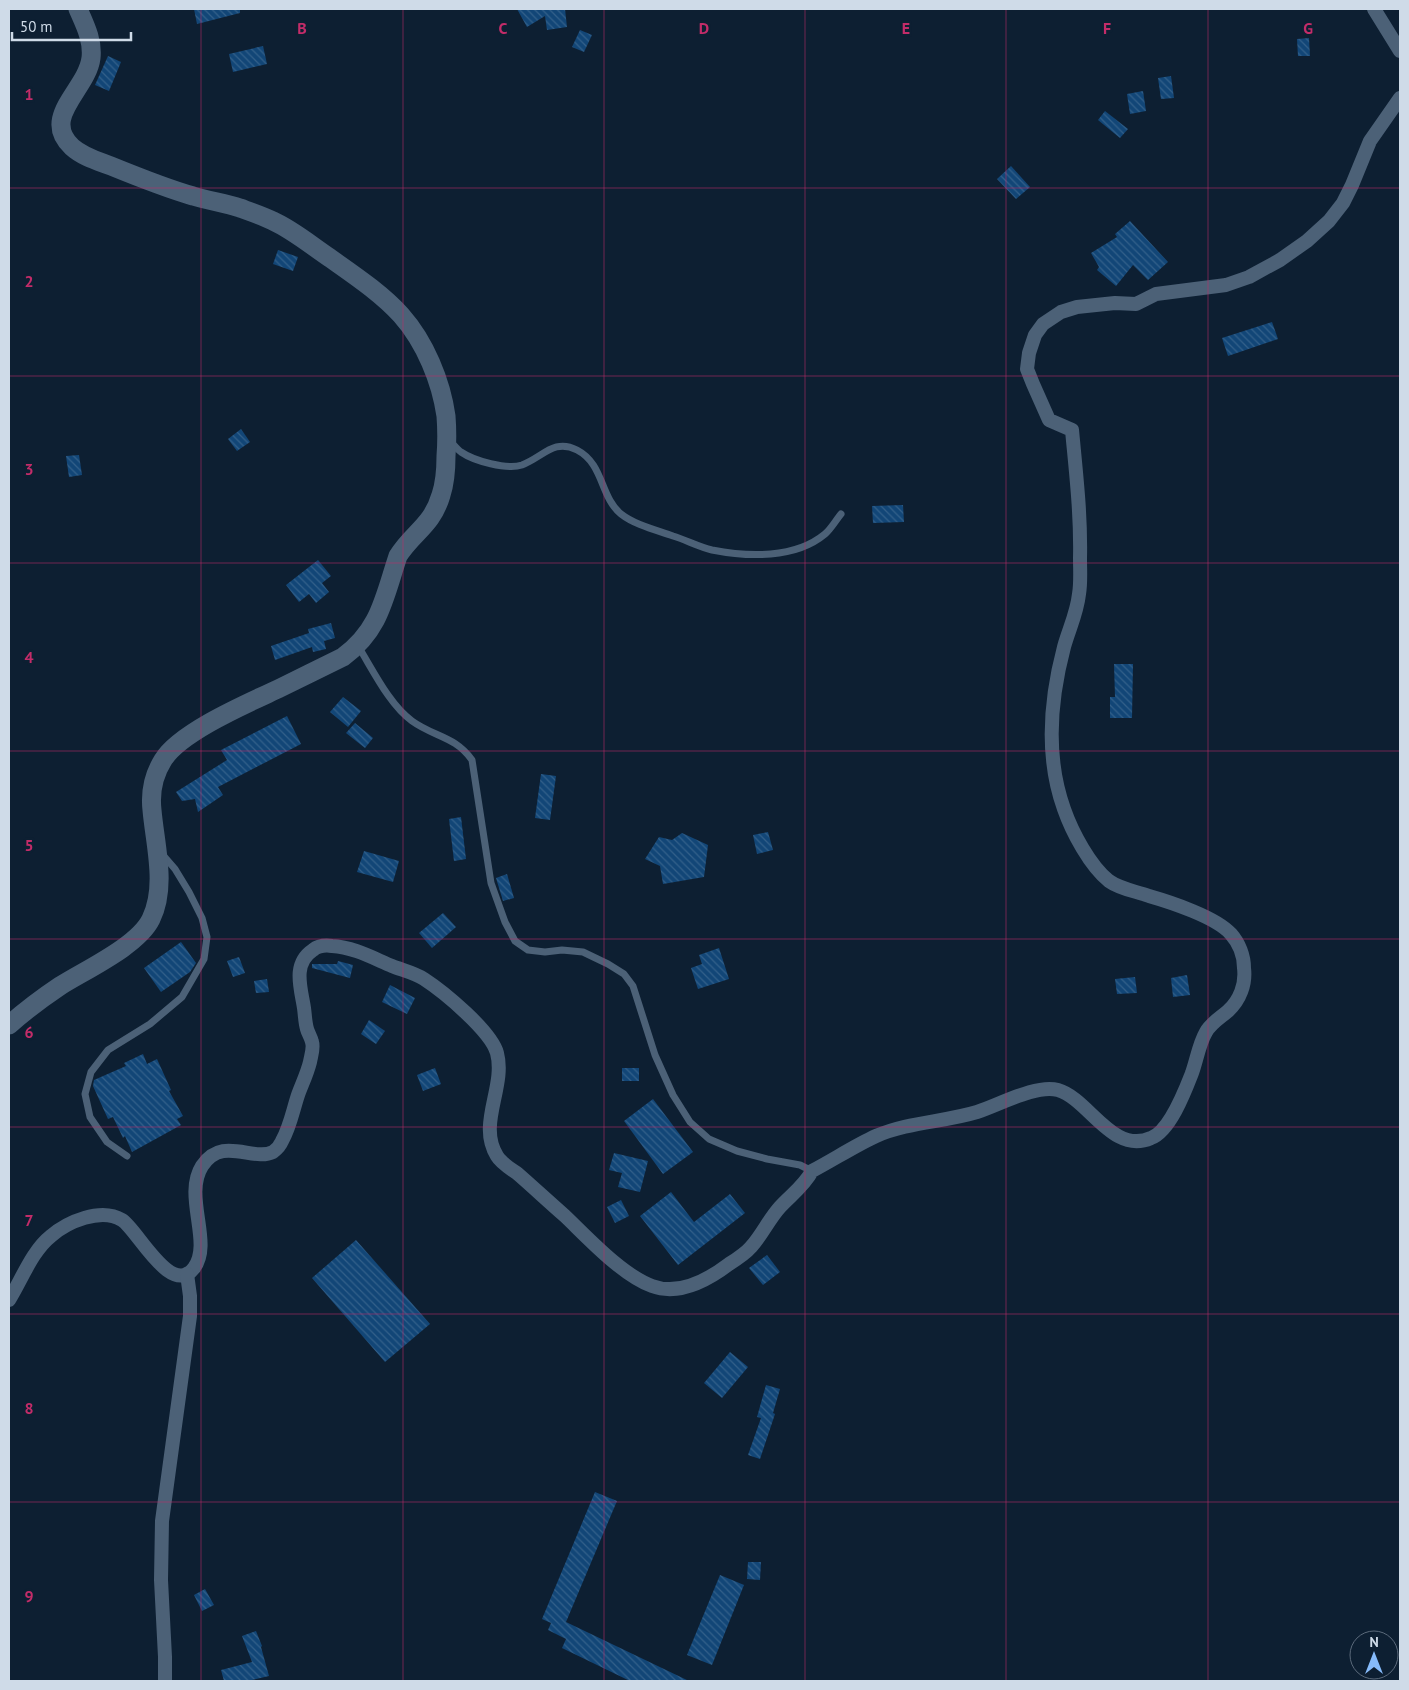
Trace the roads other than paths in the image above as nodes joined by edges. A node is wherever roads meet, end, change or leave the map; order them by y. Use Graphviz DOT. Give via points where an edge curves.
graph roads {
  1 [pos="78,9"];
  2 [pos="1374,9"];
  3 [pos="1400,51"];
  4 [pos="1400,98"];
  5 [pos="447,437"];
  6 [pos="842,514"];
  7 [pos="358,646"];
  8 [pos="157,848"];
  9 [pos="9,1025"];
  10 [pos="127,1156"];
  11 [pos="812,1171"];
  12 [pos="187,1274"];
  13 [pos="9,1300"];
  14 [pos="165,1681"];
  1 -- 5 [label="street" via="92,49 84,80 62,115 61,127 71,146 84,155 128,173 274,221 378,293 401,315 426,353 441,395"];
  2 -- 3 [label="street"];
  4 -- 11 [label="street" via="1370,141 1343,203 1307,240 1280,260 1226,285 1156,294 1136,304 1077,307 1061,312 1043,324 1035,335 1029,354 1027,369 1049,420 1072,430 1081,524 1080,593 1064,647 1053,698 1051,726 1053,766 1063,808 1091,861 1111,883 1173,903 1230,933 1241,951 1245,969 1240,998 1206,1032 1180,1101 1165,1127 1153,1138 1141,1141 1114,1134 1073,1097 1057,1089 1039,1090 976,1112 920,1123 877,1136"];
  5 -- 6 [label="lane" via="460,451 474,459 497,465 521,465 553,447 566,445 592,462 620,514 711,550 756,555 808,546 826,533"];
  5 -- 7 [label="street" via="446,468 436,509 398,556 374,625"];
  7 -- 8 [label="street" via="343,657 187,736 164,758 150,792"];
  7 -- 11 [label="lane" via="395,705 427,731 464,749 472,760 491,882 515,941 528,950 583,952 624,974 632,986 655,1055 673,1095 690,1122 709,1139 737,1152 800,1165"];
  8 -- 9 [label="street" via="159,879 156,904 151,920 140,934 103,962 38,1001"];
  8 -- 10 [label="lane" via="189,892 207,937 204,959 182,997 150,1024 108,1050 91,1072 85,1094 90,1117 107,1142"];
  11 -- 12 [label="street" via="807,1181 778,1209 749,1250 713,1276 684,1288 651,1286 624,1270 497,1157 490,1135 499,1068 496,1048 476,1024 422,977 357,951 333,946 318,947 300,964 299,985 313,1044 308,1070 285,1134 280,1146 271,1153 226,1151 213,1154 203,1165 196,1179 195,1196 199,1250 197,1262"];
  12 -- 13 [label="street" via="169,1272 122,1219 102,1214 74,1220 50,1236 34,1253"];
  12 -- 14 [label="street" via="190,1316 161,1536"];
}
